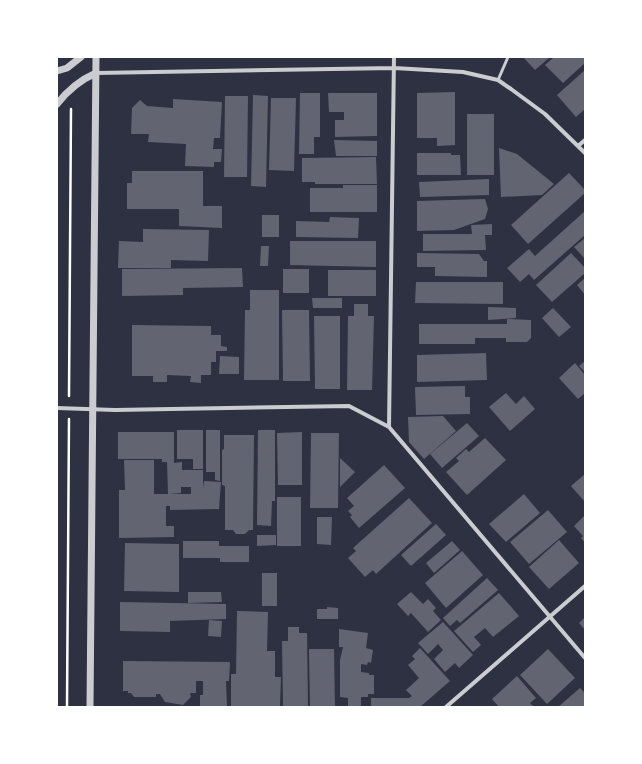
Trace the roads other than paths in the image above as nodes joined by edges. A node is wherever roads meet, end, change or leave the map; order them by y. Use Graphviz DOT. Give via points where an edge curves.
graph roads {
  1 [pos="81,57"];
  2 [pos="96,57"];
  3 [pos="394,57"];
  4 [pos="508,57"];
  5 [pos="394,68"];
  6 [pos="57,71"];
  7 [pos="96,74"];
  8 [pos="498,80"];
  9 [pos="57,104"];
  10 [pos="585,140"];
  11 [pos="578,146"];
  12 [pos="585,153"];
  13 [pos="57,408"];
  14 [pos="94,409"];
  15 [pos="389,427"];
  16 [pos="585,586"];
  17 [pos="550,618"];
  18 [pos="585,658"];
  19 [pos="90,707"];
  20 [pos="446,707"];
  1 -- 6 [label="street" via="67,68"];
  2 -- 7 [label="street"];
  3 -- 5 [label="street"];
  4 -- 8 [label="lane"];
  5 -- 7 [label="street"];
  5 -- 8 [label="street" via="463,72"];
  5 -- 15 [label="street"];
  7 -- 9 [label="street" via="83,79"];
  7 -- 14 [label="street"];
  8 -- 11 [label="street" via="545,114"];
  10 -- 11 [label="street"];
  11 -- 12 [label="street"];
  13 -- 14 [label="street"];
  14 -- 15 [label="street" via="348,406"];
  14 -- 19 [label="street"];
  15 -- 17 [label="street"];
  16 -- 17 [label="street"];
  17 -- 18 [label="street"];
  17 -- 20 [label="street"];
}
